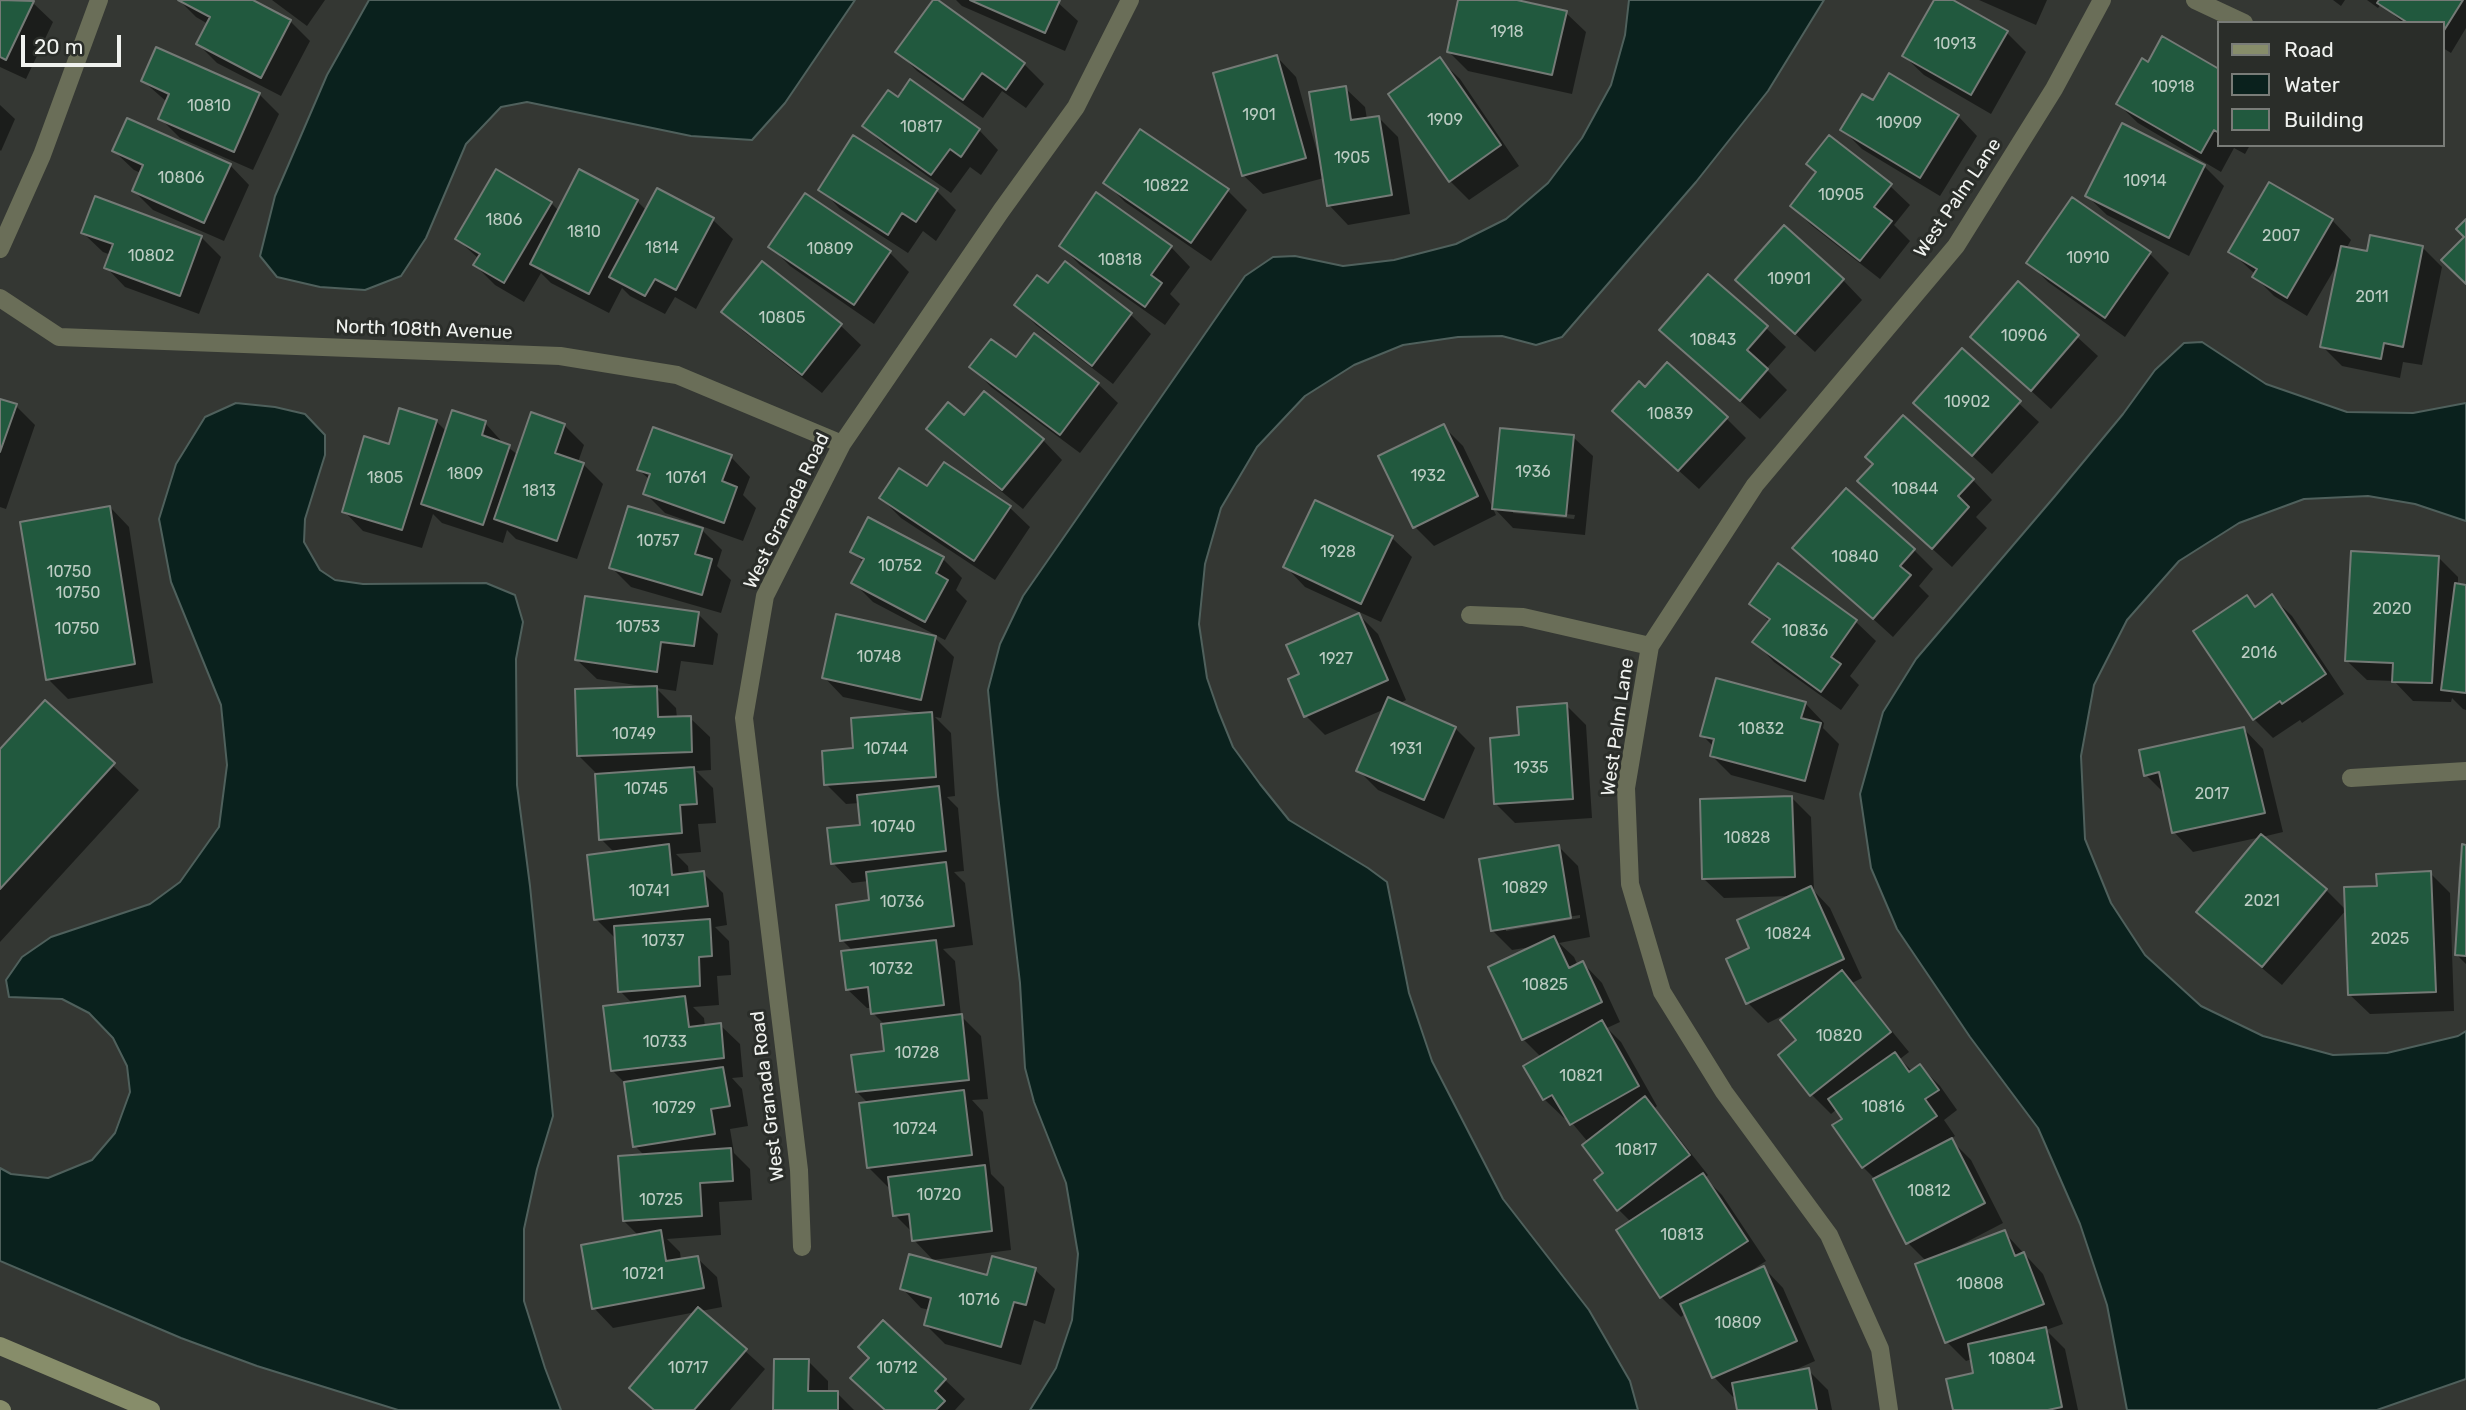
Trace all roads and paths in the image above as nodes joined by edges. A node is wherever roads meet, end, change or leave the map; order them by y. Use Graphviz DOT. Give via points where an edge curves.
graph roads {
  1 [pos="99,0"];
  2 [pos="1130,0"];
  3 [pos="2102,0"];
  4 [pos="2195,0"];
  5 [pos="2240,21"];
  6 [pos="0,249"];
  7 [pos="0,298"];
  8 [pos="842,444"];
  9 [pos="1470,615"];
  10 [pos="1650,646"];
  11 [pos="2466,771"];
  12 [pos="2351,778"];
  13 [pos="802,1247"];
  14 [pos="0,1346"];
  15 [pos="151,1410"];
  16 [pos="1889,1410"];
  1 -- 6 [label="street"];
  2 -- 8 [label="street, West Granada Road" via="1076,107"];
  3 -- 10 [label="street, West Palm Lane" via="2054,89 1956,246 1755,485"];
  4 -- 5 [label="street"];
  7 -- 8 [label="street, North 108th Avenue" via="59,337 560,356 664,372"];
  8 -- 13 [label="street, West Granada Road" via="765,596 744,718 799,1170"];
  9 -- 10 [label="street" via="1523,617"];
  10 -- 16 [label="street, West Palm Lane" via="1626,788 1630,884 1662,992 1724,1092 1829,1235 1880,1349"];
  11 -- 12 [label="street"];
  14 -- 15 [label="main road"];
}
